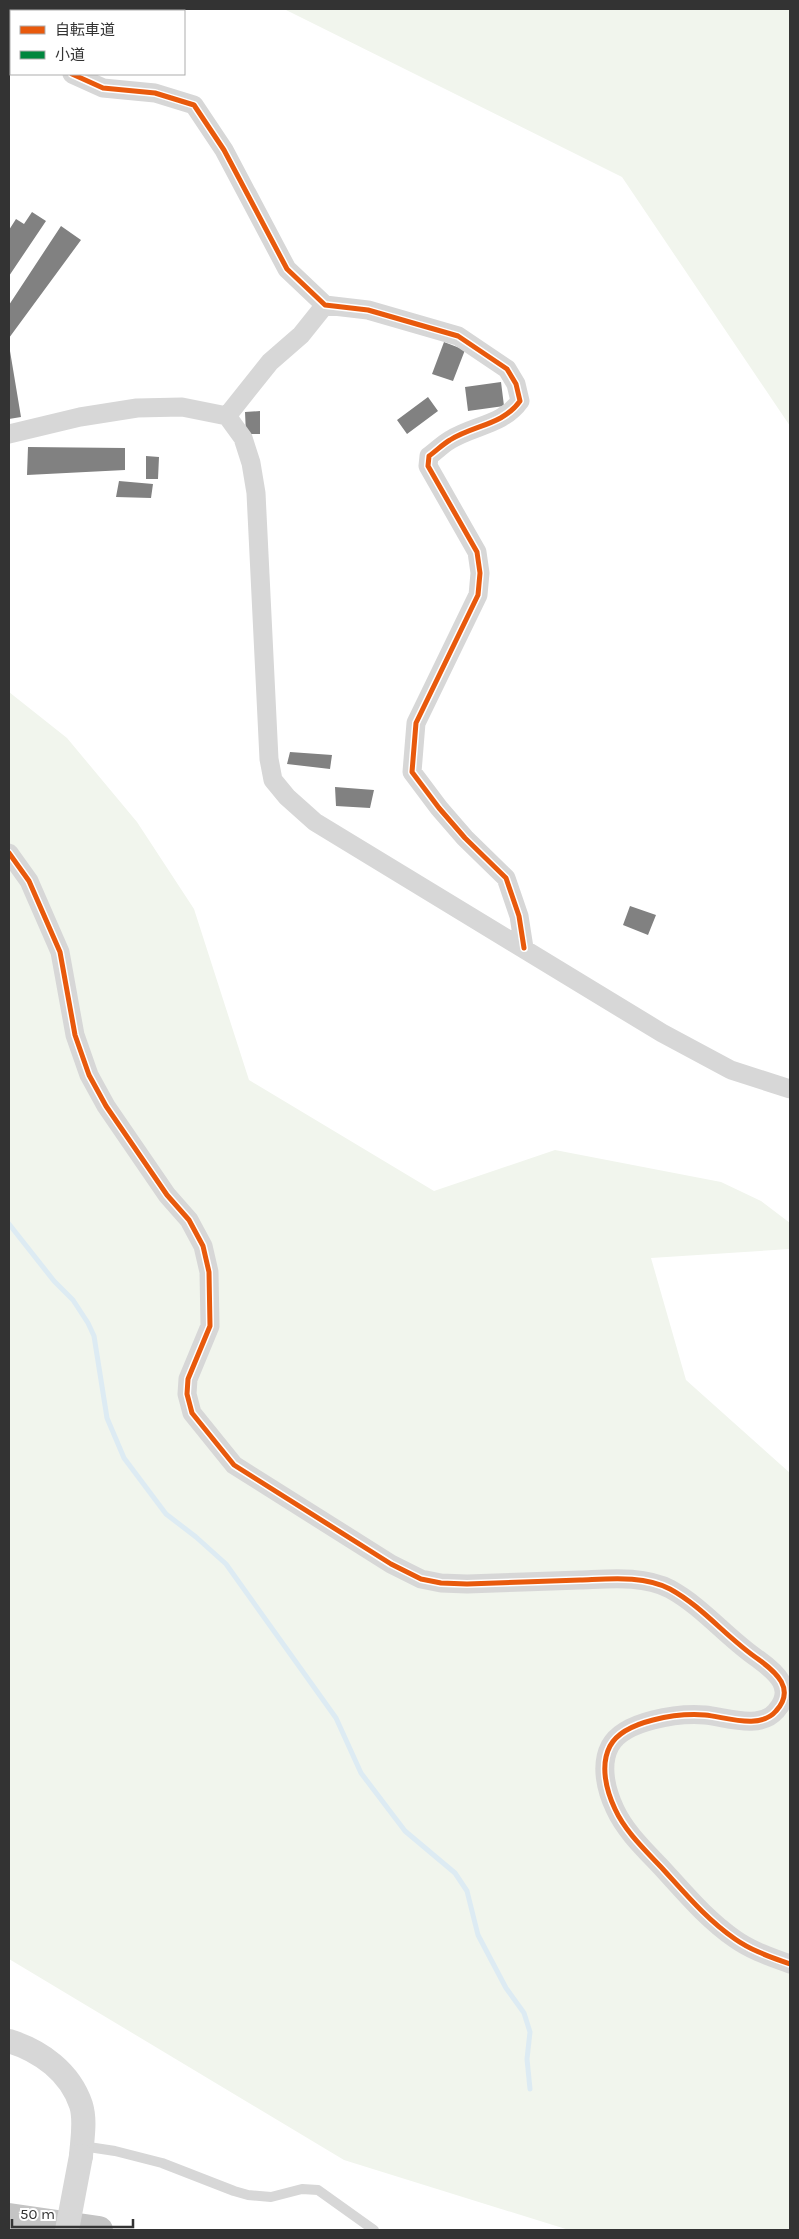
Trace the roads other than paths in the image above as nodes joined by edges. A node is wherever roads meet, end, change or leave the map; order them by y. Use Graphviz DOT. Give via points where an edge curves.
graph roads {
  1 [pos="74,75"];
  2 [pos="325,305"];
  3 [pos="227,416"];
  4 [pos="9,434"];
  5 [pos="9,854"];
  6 [pos="524,948"];
  7 [pos="790,1089"];
  8 [pos="790,1964"];
  9 [pos="9,2041"];
  10 [pos="81,2151"];
  11 [pos="9,2217"];
  12 [pos="67,2230"];
  13 [pos="99,2230"];
  14 [pos="374,2230"];
  1 -- 2 [label="street" via="103,88 154,93 194,105 224,150 287,269"];
  2 -- 3 [label="street" via="300,335 270,362"];
  2 -- 6 [label="street" via="368,310 458,336 507,369 516,384 520,401 515,408 497,421 451,440 428,456 428,466 477,552 480,573 478,595 416,723 412,772 465,838 506,878 519,916"];
  3 -- 4 [label="street" via="182,407 138,408 80,417"];
  3 -- 6 [label="street" via="243,438 256,492 269,759 273,780 315,822"];
  5 -- 8 [label="street" via="29,881 60,952 75,1035 89,1075 106,1106 189,1220 203,1246 209,1272 210,1326 188,1379 186,1394 192,1413 234,1465 407,1574 467,1584 620,1579 657,1583 684,1598 735,1643 775,1671 784,1690 781,1705 772,1716 759,1721 684,1715 631,1727 611,1744 605,1772 608,1792 624,1824 693,1902 736,1940"];
  6 -- 7 [label="street" via="662,1034 731,1070"];
  9 -- 10 [label="street" via="44,2056 66,2078 81,2106"];
  10 -- 12 [label="street, bridge"];
  10 -- 14 [label="lane" via="115,2151 162,2162 248,2195 271,2197 302,2189 318,2190"];
  11 -- 13 [label="highway"];
}
